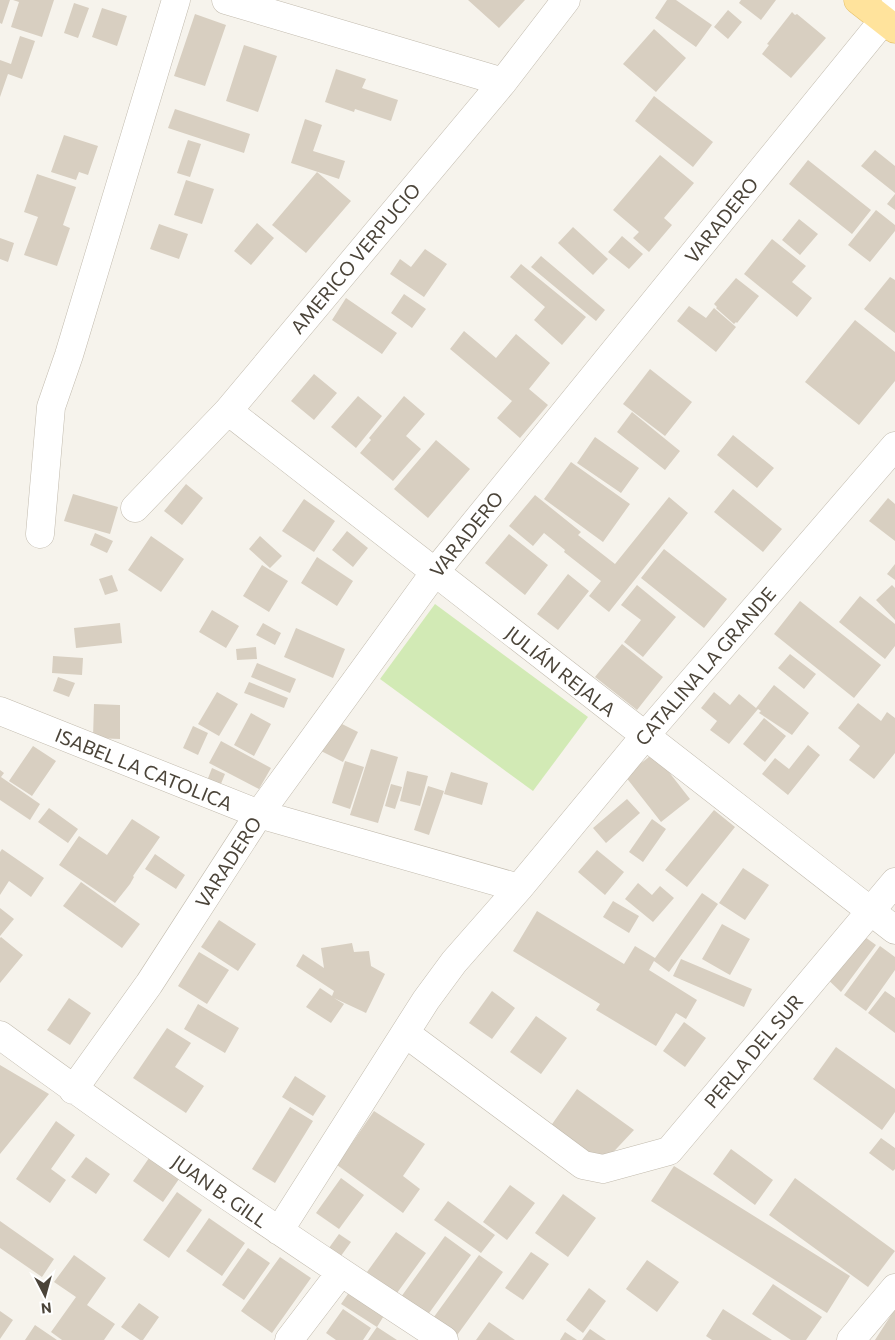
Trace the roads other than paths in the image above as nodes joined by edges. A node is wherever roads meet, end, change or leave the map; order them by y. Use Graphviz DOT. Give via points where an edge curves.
graph roads {
  1 [pos="176,0"];
  2 [pos="226,0"];
  3 [pos="566,0"];
  4 [pos="858,0"];
  5 [pos="891,18"];
  6 [pos="503,82"];
  7 [pos="228,410"];
  8 [pos="895,446"];
  9 [pos="135,508"];
  10 [pos="40,534"];
  11 [pos="435,572"];
  12 [pos="0,712"];
  13 [pos="644,736"];
  14 [pos="259,814"];
  15 [pos="895,882"];
  16 [pos="519,888"];
  17 [pos="870,912"];
  18 [pos="895,930"];
  19 [pos="405,1033"];
  20 [pos="0,1035"];
  21 [pos="73,1090"];
  22 [pos="279,1232"];
  23 [pos="341,1272"];
  24 [pos="895,1288"];
  25 [pos="289,1340"];
  26 [pos="444,1340"];
  27 [pos="851,1340"];
  1 -- 10 [label="street" via="51,407"];
  2 -- 6 [label="street"];
  3 -- 6 [label="street, AMERICO VERPUCIO"];
  4 -- 5 [label="main road"];
  5 -- 11 [label="street, VARADERO"];
  6 -- 7 [label="street, AMERICO VERPUCIO"];
  7 -- 9 [label="street, AMERICO VERPUCIO"];
  7 -- 11 [label="street, JULIÁN REJALA"];
  8 -- 13 [label="street, CATALINA LA GRANDE"];
  11 -- 13 [label="street, JULIÁN REJALA"];
  11 -- 14 [label="street, VARADERO"];
  12 -- 14 [label="street, ISABEL LA CATOLICA"];
  13 -- 16 [label="street, CATALINA LA GRANDE"];
  13 -- 17 [label="street, JULIÁN REJALA"];
  14 -- 16 [label="street, ISABEL LA CATOLICA"];
  14 -- 21 [label="street, VARADERO" via="149,984"];
  15 -- 17 [label="street, PERLA DEL SUR"];
  16 -- 19 [label="street, CATALINA LA GRANDE" via="454,962"];
  17 -- 18 [label="street, JULIÁN REJALA"];
  17 -- 19 [label="street, PERLA DEL SUR" via="669,1151 603,1169 582,1165"];
  19 -- 22 [label="street, CATALINA LA GRANDE"];
  20 -- 21 [label="street, JUAN B. GILL"];
  21 -- 22 [label="street, JUAN B. GILL"];
  22 -- 23 [label="street, JUAN B. GILL"];
  23 -- 25 [label="street"];
  23 -- 26 [label="street, JUAN B. GILL"];
  24 -- 27 [label="street"];
}
